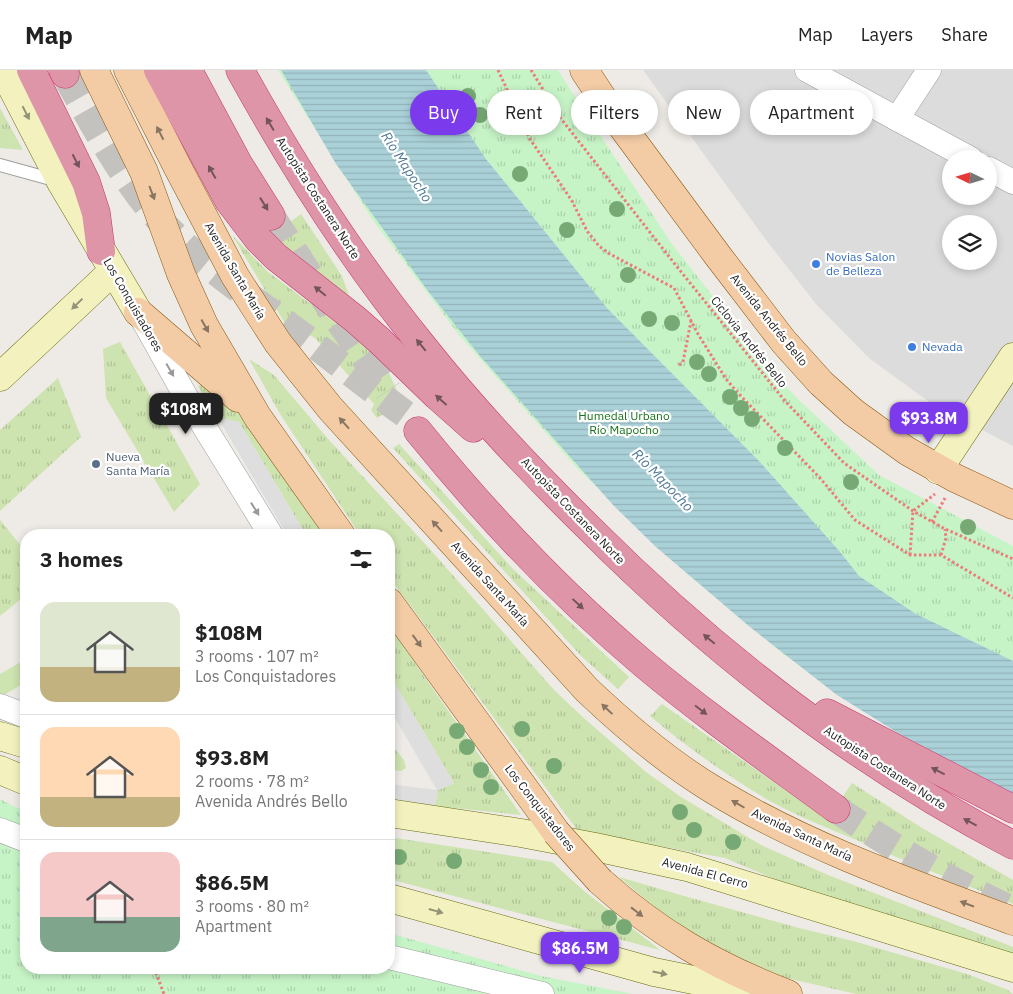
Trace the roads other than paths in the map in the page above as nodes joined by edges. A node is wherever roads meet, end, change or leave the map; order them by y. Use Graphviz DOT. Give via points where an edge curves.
graph roads {
  1 [pos="3,70"];
  2 [pos="31,70"];
  3 [pos="94,70"];
  4 [pos="128,70"];
  5 [pos="158,70"];
  6 [pos="188,70"];
  7 [pos="240,70"];
  8 [pos="584,70"];
  9 [pos="807,70"];
  10 [pos="929,70"];
  11 [pos="897,119"];
  12 [pos="954,150"];
  13 [pos="0,165"];
  14 [pos="998,173"];
  15 [pos="61,182"];
  16 [pos="1013,182"];
  17 [pos="271,216"];
  18 [pos="107,261"];
  19 [pos="138,312"];
  20 [pos="47,333"];
  21 [pos="0,356"];
  22 [pos="1013,357"];
  23 [pos="0,377"];
  24 [pos="257,416"];
  25 [pos="418,431"];
  26 [pos="938,470"];
  27 [pos="559,498"];
  28 [pos="1013,506"];
  29 [pos="267,529"];
  30 [pos="337,529"];
  31 [pos="395,610"];
  32 [pos="746,670"];
  33 [pos="0,706"];
  34 [pos="20,714"];
  35 [pos="0,736"];
  36 [pos="20,742"];
  37 [pos="0,770"];
  38 [pos="20,778"];
  39 [pos="836,809"];
  40 [pos="1013,809"];
  41 [pos="395,814"];
  42 [pos="0,830"];
  43 [pos="20,838"];
  44 [pos="1013,845"];
  45 [pos="395,900"];
  46 [pos="1013,921"];
  47 [pos="395,958"];
  48 [pos="1013,968"];
  49 [pos="785,993"];
  50 [pos="542,994"];
  1 -- 15 [label="street, Los Conquistadores, one-way"];
  2 -- 18 [label="highway, one-way" via="86,182"];
  3 -- 24 [label="main road, one-way" via="144,172 192,302"];
  46 -- 4 [label="main road, Avenida Santa María, one-way" via="825,848 761,817 684,771 622,723 587,690 330,408 278,343 235,276"];
  27 -- 5 [label="highway, one-way" via="467,423 374,335 258,239 225,194"];
  6 -- 17 [label="highway, one-way" via="239,165"];
  27 -- 7 [label="highway, Autopista Costanera Norte, one-way" via="466,399 371,279 304,180"];
  8 -- 26 [label="main road, Avenida Andrés Bello" via="647,161 790,349 853,412"];
  9 -- 11 [label="street"];
  10 -- 11 [label="street"];
  11 -- 12 [label="street"];
  13 -- 15 [label="lane"];
  14 -- 16 [label="street"];
  15 -- 18 [label="street, Los Conquistadores"];
  18 -- 19 [label="street, Los Conquistadores"];
  18 -- 20 [label="street, one-way"];
  19 -- 24 [label="main road"];
  19 -- 29 [label="street, Los Conquistadores, one-way"];
  20 -- 21 [label="street" via="27,337"];
  20 -- 23 [label="street"];
  22 -- 26 [label="street"];
  24 -- 30 [label="main road"];
  25 -- 39 [label="highway, one-way" via="493,519 615,638 678,692"];
  26 -- 28 [label="main road, Avenida Andrés Bello"];
  32 -- 27 [label="highway, Autopista Costanera Norte, one-way" via="638,577"];
  31 -- 49 [label="main road, Los Conquistadores, one-way, bridge" via="556,832 600,881 669,936 724,967"];
  40 -- 32 [label="highway, one-way"];
  44 -- 32 [label="highway, Autopista Costanera Norte, one-way" via="902,781"];
  33 -- 34 [label="street"];
  35 -- 36 [label="street"];
  37 -- 38 [label="street"];
  41 -- 48 [label="street, Avenida El Cerro" via="530,835 687,867"];
  42 -- 43 [label="street"];
  45 -- 49 [label="street, one-way" via="654,972"];
  47 -- 50 [label="street"];
}
